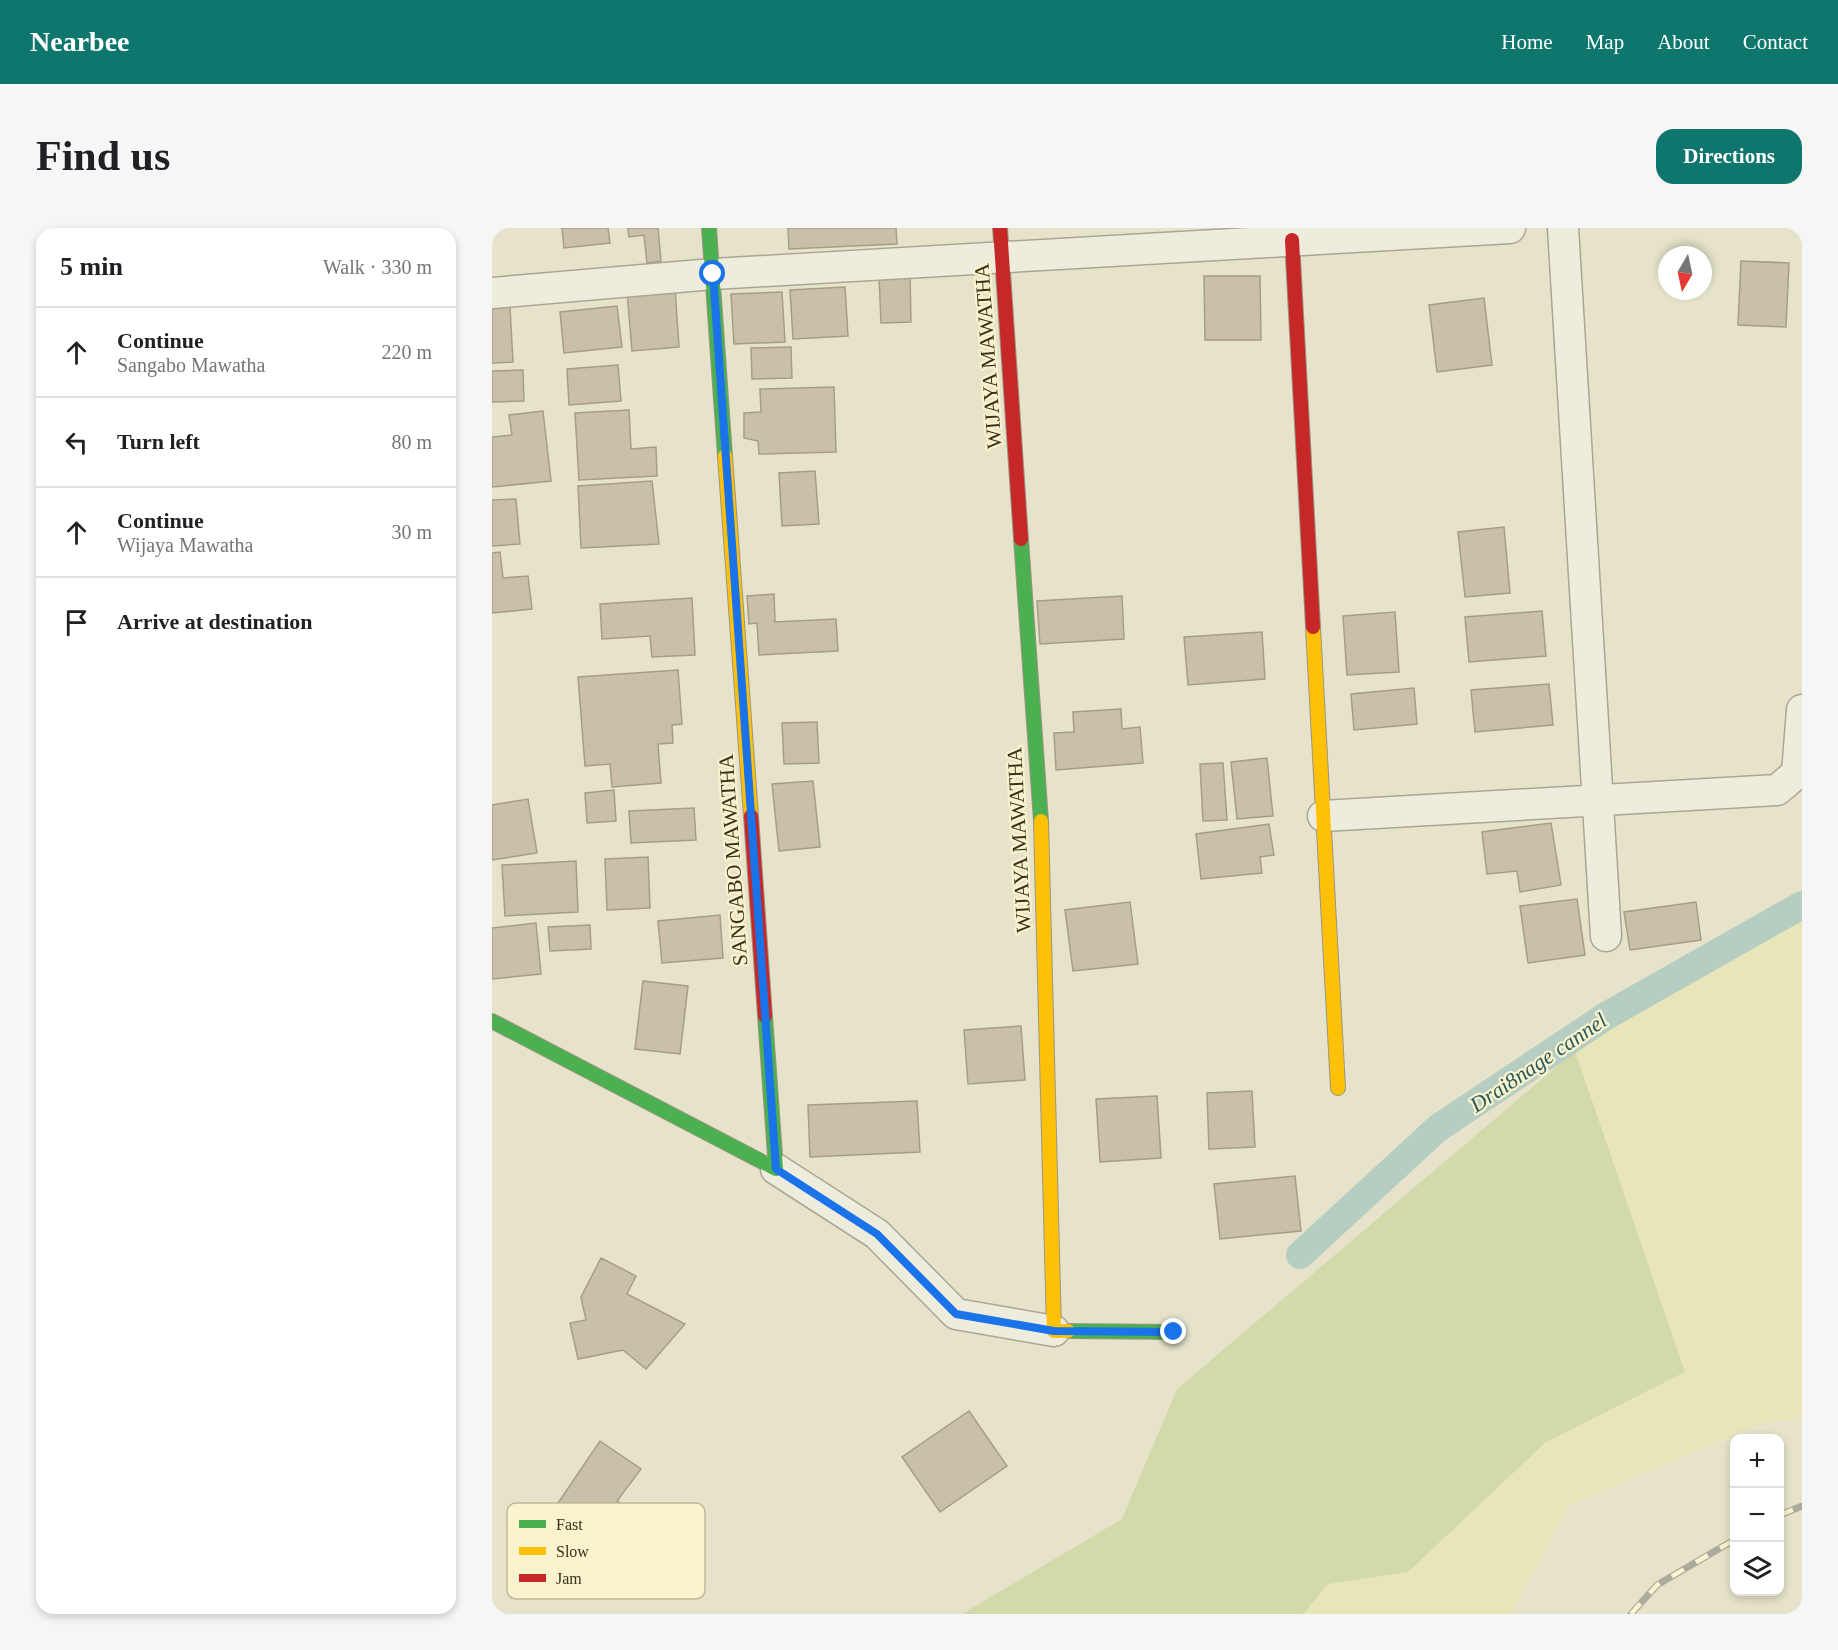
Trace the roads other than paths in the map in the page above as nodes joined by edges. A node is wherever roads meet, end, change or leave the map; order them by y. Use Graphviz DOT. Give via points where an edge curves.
graph roads {
  1 [pos="709,228"];
  2 [pos="1510,228"];
  3 [pos="1563,228"];
  4 [pos="1292,240"];
  5 [pos="1001,242"];
  6 [pos="713,274"];
  7 [pos="492,293"];
  8 [pos="1802,710"];
  9 [pos="1598,800"];
  10 [pos="1323,816"];
  11 [pos="1606,936"];
  12 [pos="492,1021"];
  13 [pos="1338,1088"];
  14 [pos="776,1169"];
  15 [pos="1054,1331"];
  16 [pos="1174,1332"];
  1 -- 6 [label="street, SANGABO MAWATHA"];
  2 -- 4 [label="street"];
  3 -- 9 [label="street"];
  4 -- 5 [label="street"];
  4 -- 10 [label="street"];
  5 -- 6 [label="street"];
  5 -- 15 [label="street, WIJAYA MAWATHA" via="1044,866"];
  6 -- 7 [label="street"];
  6 -- 14 [label="street, SANGABO MAWATHA"];
  8 -- 9 [label="street" via="1797,773 1776,790"];
  9 -- 10 [label="street"];
  9 -- 11 [label="street"];
  10 -- 13 [label="street"];
  12 -- 14 [label="street"];
  14 -- 15 [label="street" via="877,1234 956,1314"];
  15 -- 16 [label="street"];
}
